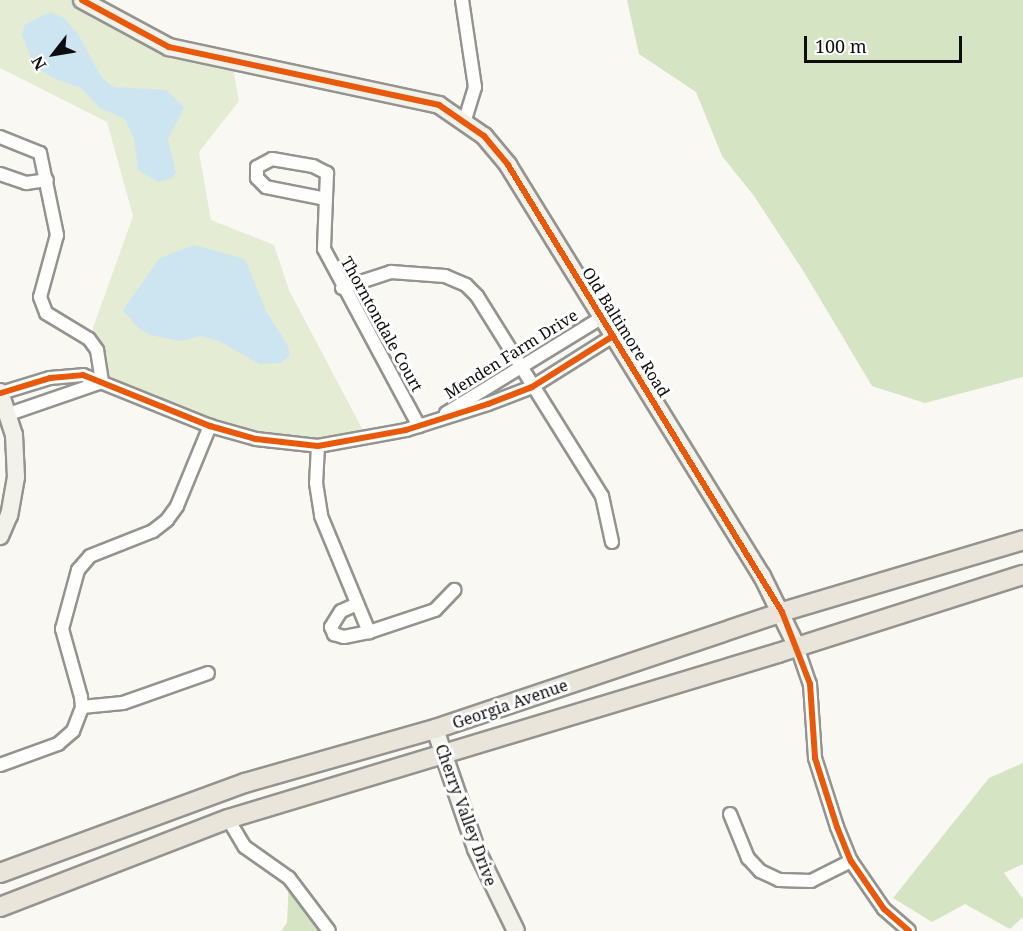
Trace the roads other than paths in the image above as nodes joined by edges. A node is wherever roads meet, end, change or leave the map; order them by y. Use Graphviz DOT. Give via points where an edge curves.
graph roads {
  1 [pos="82,0"];
  2 [pos="462,0"];
  3 [pos="465,120"];
  4 [pos="0,137"];
  5 [pos="0,174"];
  6 [pos="47,180"];
  7 [pos="326,200"];
  8 [pos="342,288"];
  9 [pos="601,318"];
  10 [pos="613,336"];
  11 [pos="521,367"];
  12 [pos="102,382"];
  13 [pos="532,387"];
  14 [pos="0,393"];
  15 [pos="9,414"];
  16 [pos="439,419"];
  17 [pos="210,426"];
  18 [pos="419,426"];
  19 [pos="318,446"];
  20 [pos="0,536"];
  21 [pos="1023,540"];
  22 [pos="612,542"];
  23 [pos="1023,575"];
  24 [pos="454,590"];
  25 [pos="357,604"];
  26 [pos="782,612"];
  27 [pos="369,632"];
  28 [pos="797,647"];
  29 [pos="208,673"];
  30 [pos="82,707"];
  31 [pos="435,729"];
  32 [pos="442,753"];
  33 [pos="0,765"];
  34 [pos="730,814"];
  35 [pos="228,819"];
  36 [pos="851,861"];
  37 [pos="0,873"];
  38 [pos="0,907"];
  39 [pos="329,931"];
  40 [pos="516,931"];
  41 [pos="909,931"];
  1 -- 3 [label="street, Old Baltimore Road" via="169,47 439,105"];
  2 -- 3 [label="street" via="475,87"];
  3 -- 9 [label="street, Old Baltimore Road" via="508,165"];
  4 -- 6 [label="street" via="40,153"];
  5 -- 6 [label="street" via="26,183"];
  6 -- 12 [label="street" via="57,235 40,297 46,313 89,339 97,351"];
  7 -- 7 [label="street, Thorntondale Court" via="329,177 323,170 272,159 257,167 257,178 266,187"];
  7 -- 8 [label="street, Thorntondale Court" via="324,249"];
  8 -- 11 [label="street" via="391,272 457,279 477,296"];
  8 -- 18 [label="street, Thorntondale Court"];
  9 -- 10 [label="street, Old Baltimore Road"];
  9 -- 11 [label="street, Menden Farm Drive"];
  10 -- 13 [label="street, Menden Farm Drive"];
  10 -- 26 [label="street, Old Baltimore Road"];
  11 -- 13 [label="street"];
  11 -- 16 [label="street, Menden Farm Drive"];
  12 -- 14 [label="street, Menden Farm Drive" via="83,375 68,375"];
  12 -- 15 [label="street"];
  12 -- 17 [label="street, Menden Farm Drive"];
  13 -- 16 [label="street, Menden Farm Drive"];
  13 -- 22 [label="street" via="602,496"];
  14 -- 15 [label="street"];
  15 -- 20 [label="street" via="16,477 9,515"];
  16 -- 18 [label="street, Menden Farm Drive"];
  17 -- 19 [label="street, Menden Farm Drive" via="256,439"];
  17 -- 30 [label="street" via="177,506 167,520 153,531 90,556 78,570 62,629"];
  18 -- 19 [label="street, Menden Farm Drive" via="368,440"];
  19 -- 25 [label="street" via="316,483 321,516"];
  21 -- 26 [label="main road, Georgia Avenue"];
  23 -- 28 [label="main road, Georgia Avenue"];
  24 -- 27 [label="street" via="435,610"];
  25 -- 27 [label="street"];
  25 -- 27 [label="street" via="341,611 331,627 334,634 344,637"];
  26 -- 28 [label="street, Old Baltimore Road"];
  26 -- 31 [label="main road, Georgia Avenue"];
  28 -- 32 [label="main road, Georgia Avenue"];
  28 -- 36 [label="street, Old Baltimore Road" via="810,684 815,758"];
  29 -- 30 [label="street" via="123,703"];
  30 -- 33 [label="street" via="73,730 58,744"];
  31 -- 32 [label="street, Cherry Valley Drive"];
  31 -- 37 [label="main road, Georgia Avenue" via="245,783"];
  32 -- 35 [label="main road, Georgia Avenue"];
  32 -- 40 [label="street, Cherry Valley Drive" via="482,862"];
  34 -- 36 [label="street" via="748,858 760,871 779,880 811,881"];
  35 -- 38 [label="main road, Georgia Avenue"];
  35 -- 39 [label="street" via="245,847 289,878"];
  36 -- 41 [label="street, Old Baltimore Road" via="884,909"];
}
